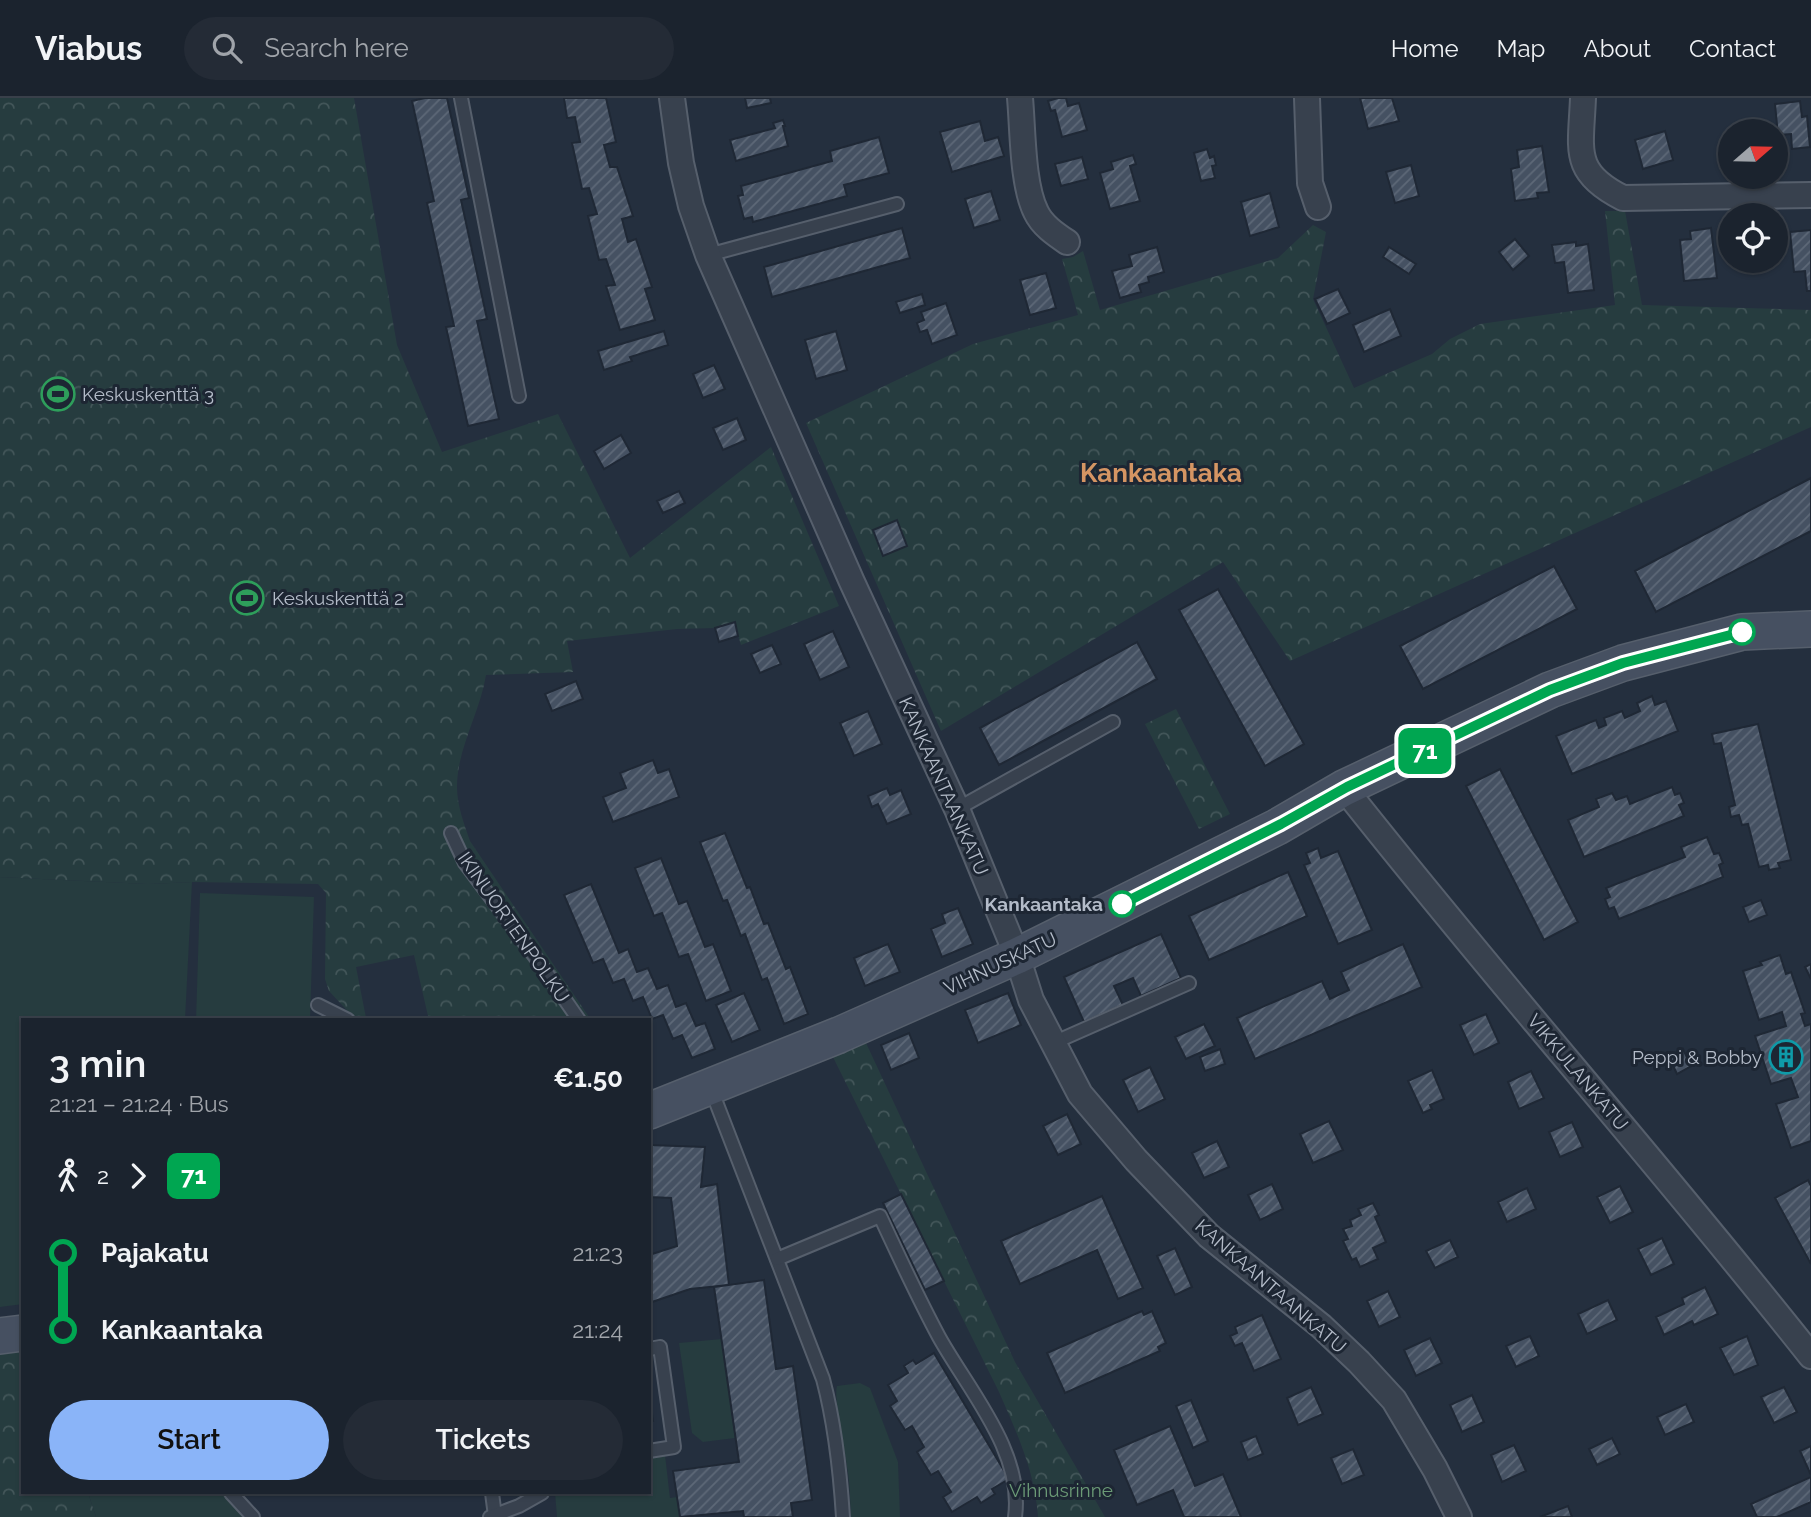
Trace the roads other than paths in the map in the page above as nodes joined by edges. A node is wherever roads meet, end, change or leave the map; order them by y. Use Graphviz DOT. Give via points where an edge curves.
graph roads {
  1 [pos="461,98"];
  2 [pos="672,98"];
  3 [pos="1020,98"];
  4 [pos="1307,98"];
  5 [pos="1583,98"];
  6 [pos="1811,195"];
  7 [pos="897,204"];
  8 [pos="1318,207"];
  9 [pos="1067,242"];
  10 [pos="708,255"];
  11 [pos="519,396"];
  12 [pos="1811,629"];
  13 [pos="1113,722"];
  14 [pos="1344,789"];
  15 [pos="957,809"];
  16 [pos="451,833"];
  17 [pos="1017,956"];
  18 [pos="1189,983"];
  19 [pos="318,1005"];
  20 [pos="344,1018"];
  21 [pos="578,1018"];
  22 [pos="1053,1044"];
  23 [pos="709,1086"];
  24 [pos="651,1110"];
  25 [pos="777,1259"];
  26 [pos="21,1333"];
  27 [pos="0,1336"];
  28 [pos="651,1349"];
  29 [pos="1811,1356"];
  30 [pos="651,1451"];
  31 [pos="232,1494"];
  32 [pos="492,1494"];
  33 [pos="540,1494"];
  34 [pos="492,1516"];
  35 [pos="253,1517"];
  36 [pos="843,1517"];
  37 [pos="1015,1517"];
  38 [pos="1459,1517"];
  1 -- 11 [label="lane"];
  2 -- 10 [label="street, KANKAANTAANKATU" via="686,185"];
  3 -- 9 [label="street" via="1028,192 1049,230"];
  4 -- 8 [label="street" via="1310,183"];
  5 -- 6 [label="street" via="1585,167 1604,188 1623,198"];
  7 -- 10 [label="lane"];
  10 -- 15 [label="street, KANKAANTAANKATU"];
  12 -- 14 [label="street, VIHNUSKATU" via="1742,632 1623,663 1550,690"];
  13 -- 15 [label="lane"];
  14 -- 17 [label="street, VIHNUSKATU"];
  14 -- 29 [label="street, VIKKULANKATU"];
  15 -- 17 [label="street, KANKAANTAANKATU"];
  16 -- 21 [label="lane, IKINUORTENPOLKU" via="465,863"];
  17 -- 22 [label="street, KANKAANTAANKATU" via="1031,1000"];
  17 -- 23 [label="street, VIHNUSKATU" via="839,1035"];
  18 -- 22 [label="lane"];
  19 -- 20 [label="lane"];
  22 -- 38 [label="street, KANKAANTAANKATU" via="1080,1094 1136,1160 1209,1236 1321,1326 1394,1400"];
  23 -- 24 [label="street, VIHNUSKATU"];
  23 -- 25 [label="lane"];
  25 -- 36 [label="lane" via="823,1378 841,1475"];
  25 -- 37 [label="lane" via="880,1216 917,1296 1002,1443 1013,1470 1018,1499"];
  26 -- 27 [label="street"];
  28 -- 30 [label="lane" via="660,1347 674,1447"];
  31 -- 35 [label="lane"];
  32 -- 34 [label="lane"];
  33 -- 34 [label="lane"];
}
